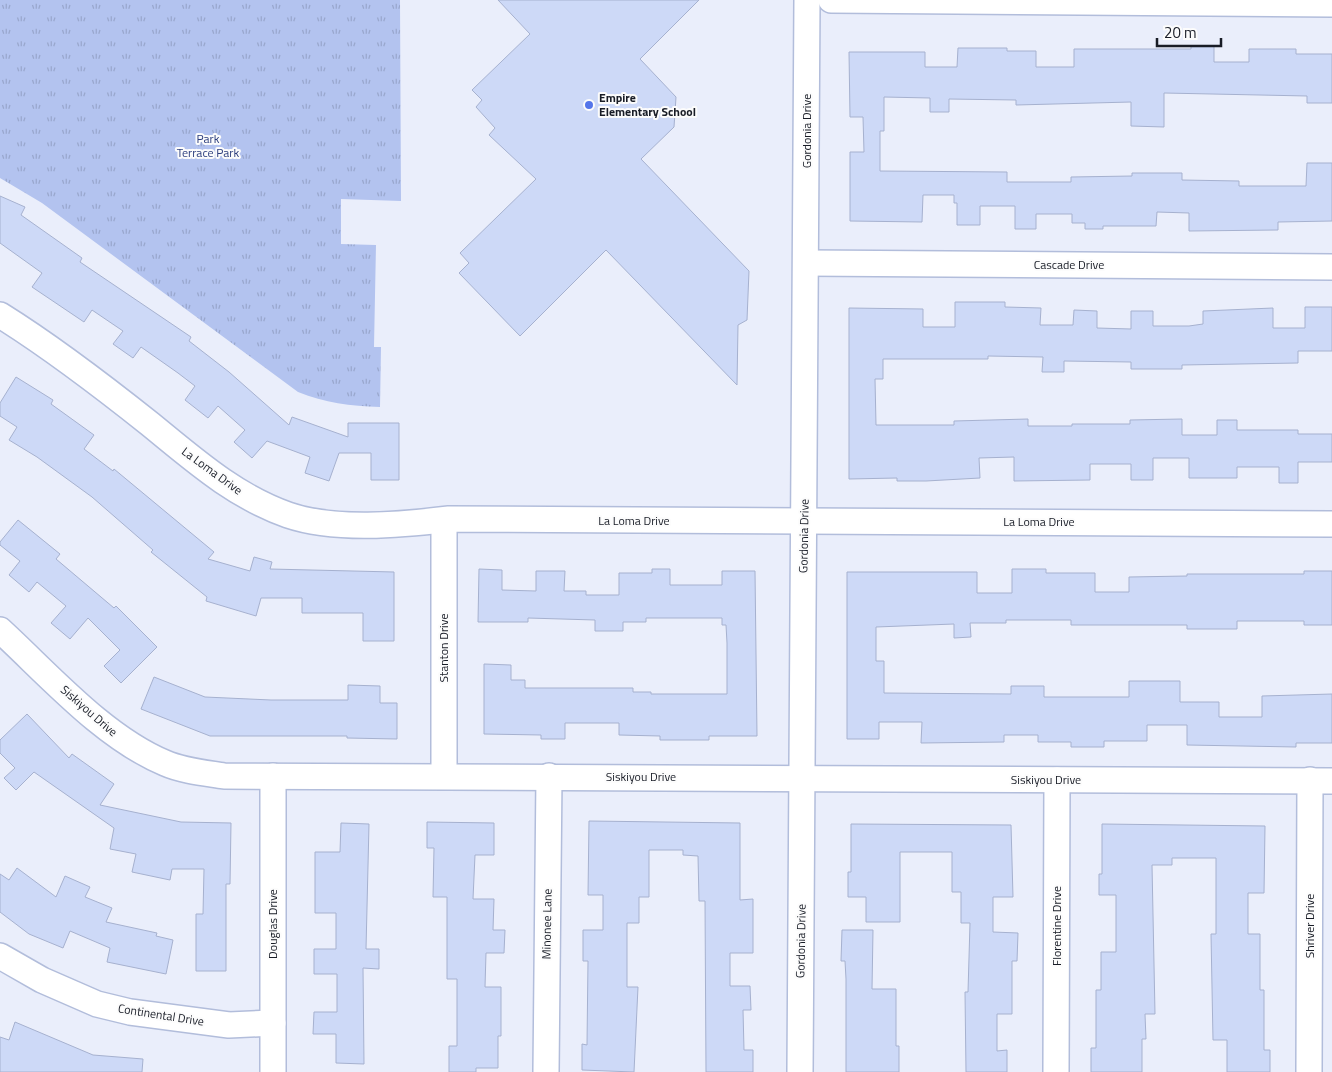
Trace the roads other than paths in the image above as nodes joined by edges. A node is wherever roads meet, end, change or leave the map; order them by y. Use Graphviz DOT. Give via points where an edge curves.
graph roads {
  1 [pos="807,0"];
  2 [pos="831,0"];
  3 [pos="1332,4"];
  4 [pos="806,263"];
  5 [pos="1332,267"];
  6 [pos="0,316"];
  7 [pos="444,520"];
  8 [pos="804,522"];
  9 [pos="1332,524"];
  10 [pos="0,630"];
  11 [pos="273,776"];
  12 [pos="444,776"];
  13 [pos="549,776"];
  14 [pos="803,778"];
  15 [pos="1057,780"];
  16 [pos="1321,781"];
  17 [pos="0,956"];
  18 [pos="273,1023"];
  19 [pos="273,1072"];
  20 [pos="546,1072"];
  21 [pos="800,1072"];
  22 [pos="1056,1072"];
  23 [pos="1309,1072"];
  1 -- 4 [label="street, Gordonia Drive"];
  2 -- 3 [label="street"];
  4 -- 5 [label="street, Cascade Drive"];
  4 -- 8 [label="street, Gordonia Drive"];
  6 -- 7 [label="street, La Loma Drive" via="80,368 224,484 257,503 319,522 404,524"];
  7 -- 8 [label="street, La Loma Drive"];
  7 -- 12 [label="street, Stanton Drive"];
  8 -- 9 [label="street, La Loma Drive"];
  8 -- 14 [label="street, Gordonia Drive"];
  10 -- 11 [label="street, Siskiyou Drive" via="108,730 136,749 166,764 191,770 224,776"];
  11 -- 12 [label="street, Siskiyou Drive"];
  11 -- 18 [label="street, Douglas Drive"];
  12 -- 13 [label="street, Siskiyou Drive"];
  13 -- 14 [label="street, Siskiyou Drive"];
  13 -- 20 [label="street, Minonee Lane"];
  14 -- 15 [label="street, Siskiyou Drive"];
  14 -- 21 [label="street, Gordonia Drive"];
  15 -- 16 [label="street, Siskiyou Drive"];
  15 -- 22 [label="street, Florentine Drive"];
  16 -- 23 [label="street, Shriver Drive"];
  17 -- 18 [label="street, Continental Drive" via="42,980 98,1004 130,1012 229,1025"];
  18 -- 19 [label="street, Douglas Drive"];
}
